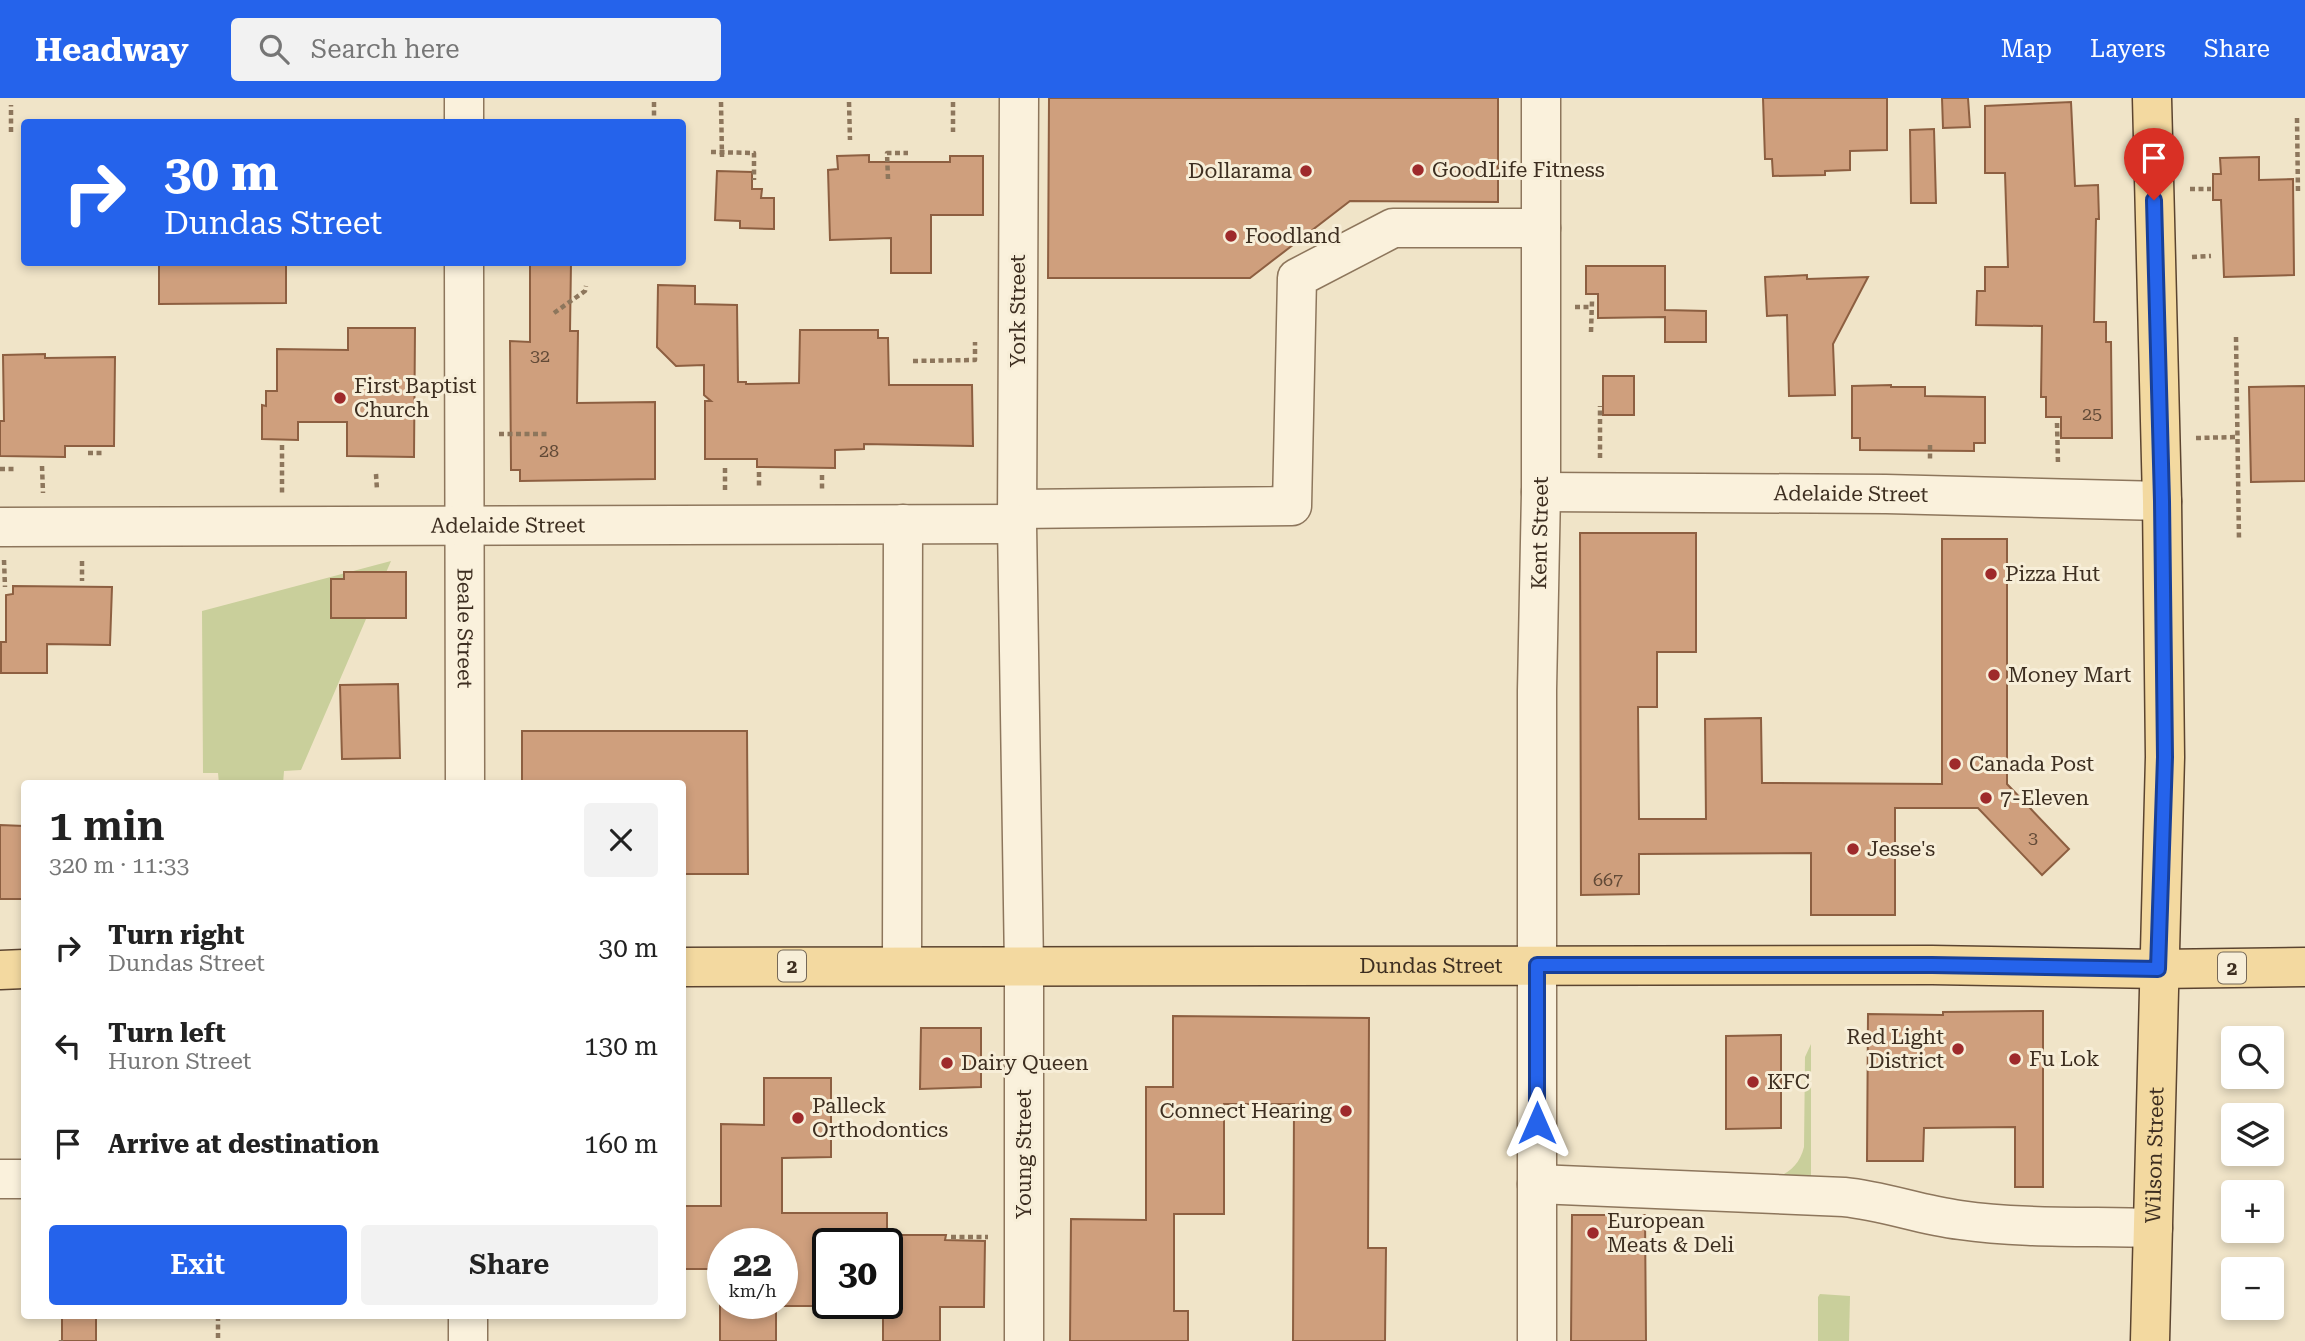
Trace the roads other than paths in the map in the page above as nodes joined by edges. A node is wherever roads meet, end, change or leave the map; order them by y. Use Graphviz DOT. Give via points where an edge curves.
graph roads {
  1 [pos="464,98"];
  2 [pos="1019,98"];
  3 [pos="1541,98"];
  4 [pos="2152,98"];
  5 [pos="464,119"];
  6 [pos="1541,228"];
  7 [pos="464,266"];
  8 [pos="1541,492"];
  9 [pos="2162,501"];
  10 [pos="1017,517"];
  11 [pos="903,524"];
  12 [pos="464,526"];
  13 [pos="2,539"];
  14 [pos="465,780"];
  15 [pos="902,965"];
  16 [pos="1537,965"];
  17 [pos="686,967"];
  18 [pos="1024,967"];
  19 [pos="2305,967"];
  20 [pos="2158,969"];
  21 [pos="0,970"];
  22 [pos="21,970"];
  23 [pos="0,1179"];
  24 [pos="21,1179"];
  25 [pos="1537,1184"];
  26 [pos="2153,1228"];
  27 [pos="468,1319"];
  28 [pos="468,1341"];
  29 [pos="1024,1341"];
  30 [pos="1537,1341"];
  31 [pos="2150,1341"];
  1 -- 5 [label="street"];
  2 -- 10 [label="street, York Street"];
  3 -- 6 [label="street, Kent Street"];
  4 -- 9 [label="main road, Wilson Street"];
  6 -- 8 [label="street, Kent Street"];
  6 -- 10 [label="street, Adelaide Street" via="1393,228 1297,278 1292,506"];
  7 -- 12 [label="street, Beale Street"];
  8 -- 9 [label="street, Adelaide Street"];
  8 -- 16 [label="street, Kent Street"];
  9 -- 20 [label="main road, Wilson Street" via="2165,757"];
  10 -- 11 [label="street, Adelaide Street"];
  10 -- 18 [label="street, York Street"];
  11 -- 12 [label="street, Adelaide Street"];
  11 -- 15 [label="street"];
  12 -- 13 [label="street, Adelaide Street"];
  12 -- 14 [label="street, Beale Street"];
  15 -- 17 [label="main road, Dundas Street / 2"];
  15 -- 18 [label="main road, Dundas Street / 2"];
  16 -- 18 [label="main road, Dundas Street / 2"];
  16 -- 20 [label="main road, Dundas Street / 2"];
  16 -- 25 [label="street, Kent Street"];
  18 -- 29 [label="street, Young Street"];
  19 -- 20 [label="main road, Dundas Street / 2"];
  20 -- 26 [label="main road, Wilson Street"];
  21 -- 22 [label="main road"];
  23 -- 24 [label="street"];
  25 -- 26 [label="street" via="1844,1197 1962,1221"];
  25 -- 30 [label="street, Kent Street"];
  26 -- 31 [label="main road, Wilson Street"];
  27 -- 28 [label="street"];
}
